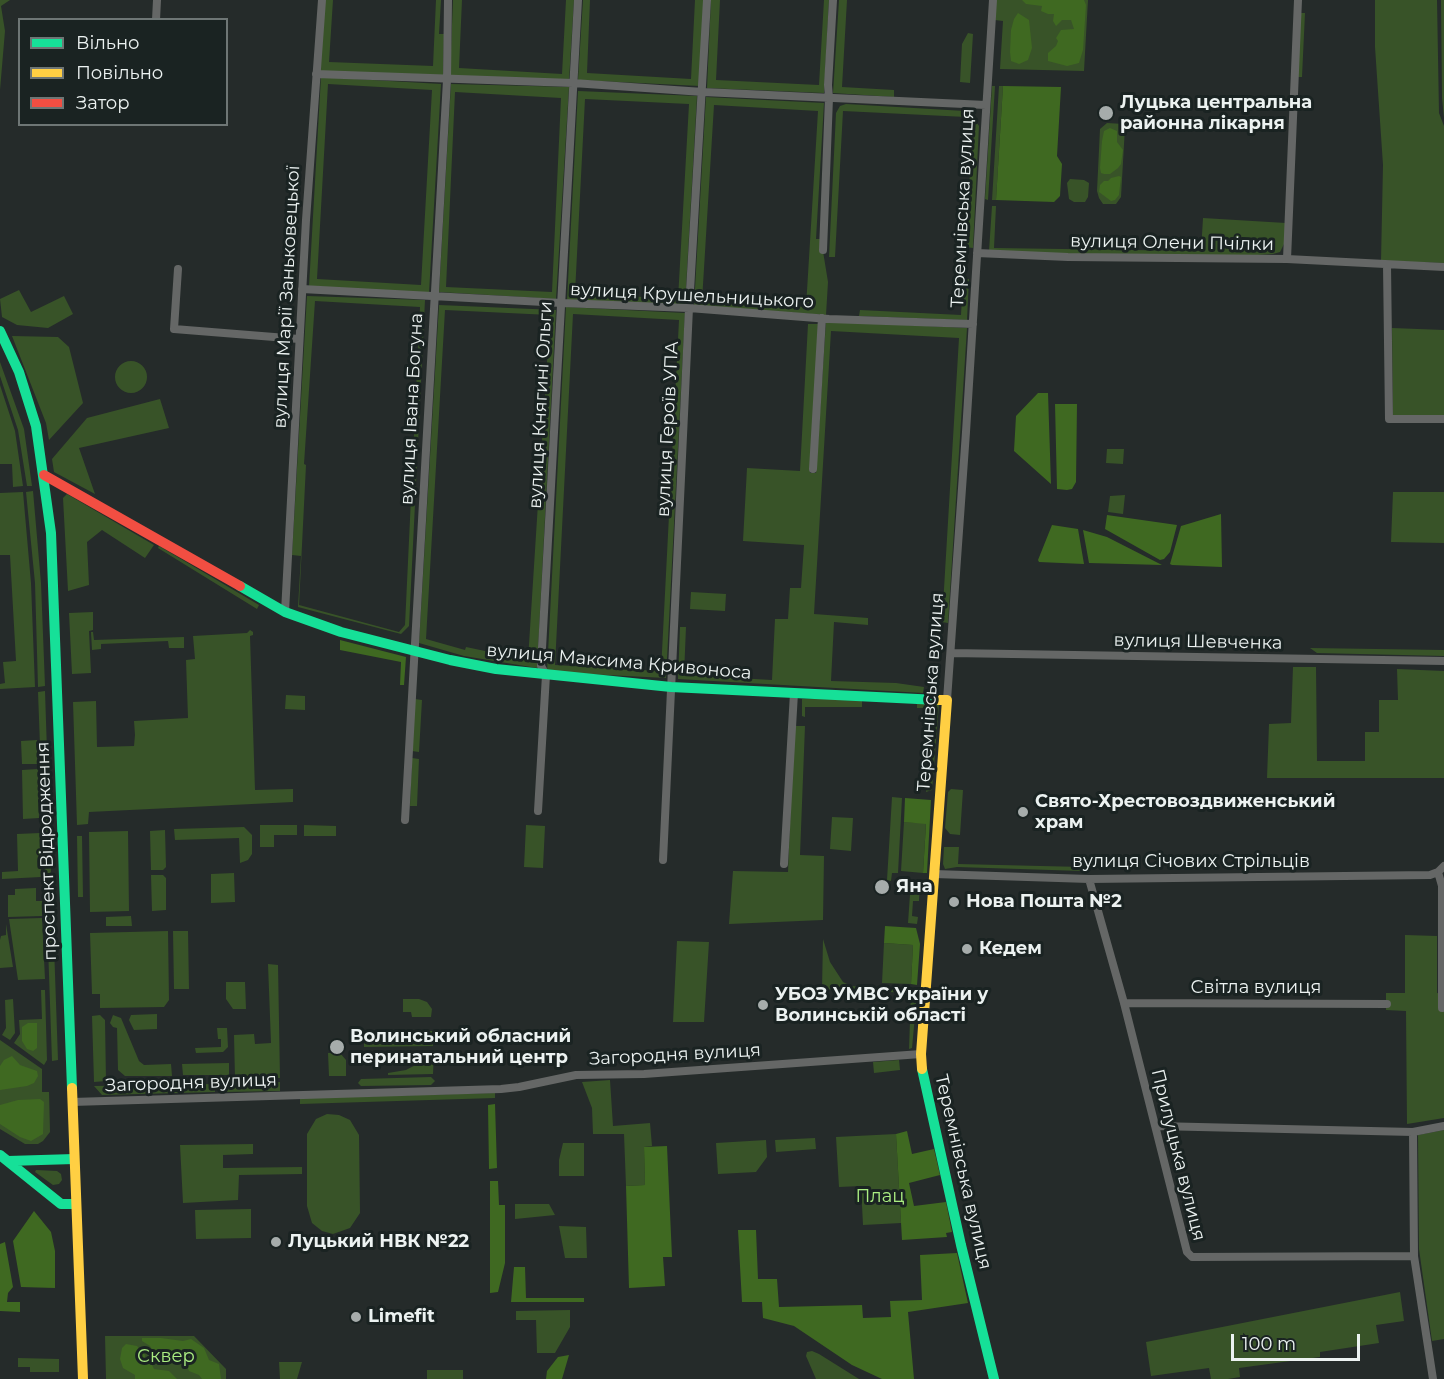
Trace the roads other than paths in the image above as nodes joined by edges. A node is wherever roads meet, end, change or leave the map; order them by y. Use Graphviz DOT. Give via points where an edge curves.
graph roads {
  1 [pos="158,0"];
  2 [pos="322,0"];
  3 [pos="448,0"];
  4 [pos="578,0"];
  5 [pos="707,0"];
  6 [pos="834,0"];
  7 [pos="993,0"];
  8 [pos="1299,0"];
  9 [pos="156,18"];
  10 [pos="316,74"];
  11 [pos="447,80"];
  12 [pos="573,83"];
  13 [pos="703,92"];
  14 [pos="829,98"];
  15 [pos="986,105"];
  16 [pos="822,250"];
  17 [pos="977,253"];
  18 [pos="1287,259"];
  19 [pos="1387,265"];
  20 [pos="1444,267"];
  21 [pos="178,269"];
  22 [pos="302,289"];
  23 [pos="434,297"];
  24 [pos="562,303"];
  25 [pos="689,308"];
  26 [pos="822,318"];
  27 [pos="973,324"];
  28 [pos="0,331"];
  29 [pos="299,339"];
  30 [pos="1444,419"];
  31 [pos="813,469"];
  32 [pos="44,475"];
  33 [pos="285,595"];
  34 [pos="274,607"];
  35 [pos="285,612"];
  36 [pos="414,650"];
  37 [pos="951,653"];
  38 [pos="1444,661"];
  39 [pos="546,675"];
  40 [pos="671,687"];
  41 [pos="794,693"];
  42 [pos="947,700"];
  43 [pos="538,811"];
  44 [pos="405,820"];
  45 [pos="663,861"];
  46 [pos="784,864"];
  47 [pos="1441,869"];
  48 [pos="934,874"];
  49 [pos="1089,879"];
  50 [pos="1124,1003"];
  51 [pos="1386,1004"];
  52 [pos="1442,1008"];
  53 [pos="921,1054"];
  54 [pos="72,1102"];
  55 [pos="1156,1126"];
  56 [pos="1444,1126"];
  57 [pos="1413,1132"];
  58 [pos="4,1158"];
  59 [pos="74,1159"];
  60 [pos="75,1204"];
  61 [pos="1414,1256"];
  62 [pos="83,1379"];
  63 [pos="994,1379"];
  64 [pos="1433,1379"];
  1 -- 9 [label="street"];
  2 -- 10 [label="street, вулиця Марії Заньковецької"];
  3 -- 11 [label="street, вулиця Івана Богуна"];
  4 -- 12 [label="street, вулиця Княгині Ольги"];
  5 -- 13 [label="street, вулиця Героїв УПА"];
  6 -- 14 [label="street"];
  7 -- 15 [label="street, Теремнівська вулиця"];
  8 -- 18 [label="street, вулиця Олени Пчілки"];
  10 -- 11 [label="street"];
  10 -- 22 [label="street, вулиця Марії Заньковецької"];
  11 -- 12 [label="street"];
  11 -- 23 [label="street, вулиця Івана Богуна"];
  12 -- 13 [label="street"];
  12 -- 24 [label="street, вулиця Княгині Ольги"];
  13 -- 14 [label="street"];
  13 -- 25 [label="street, вулиця Героїв УПА"];
  14 -- 15 [label="street"];
  14 -- 16 [label="street"];
  15 -- 17 [label="street, Теремнівська вулиця"];
  17 -- 18 [label="street, вулиця Олени Пчілки"];
  17 -- 27 [label="street, Теремнівська вулиця"];
  18 -- 19 [label="street"];
  19 -- 20 [label="street"];
  19 -- 30 [label="street" via="1389,419"];
  21 -- 29 [label="street" via="174,329"];
  22 -- 23 [label="street, вулиця Крушельницького"];
  22 -- 29 [label="street, вулиця Марії Заньковецької"];
  23 -- 24 [label="street, вулиця Крушельницького"];
  23 -- 36 [label="street, вулиця Івана Богуна"];
  24 -- 25 [label="street, вулиця Крушельницького"];
  24 -- 39 [label="street, вулиця Княгині Ольги" via="542,666"];
  25 -- 26 [label="street, вулиця Крушельницького"];
  25 -- 40 [label="street, вулиця Героїв УПА"];
  26 -- 27 [label="street, вулиця Крушельницького"];
  26 -- 31 [label="street"];
  27 -- 37 [label="street, Теремнівська вулиця"];
  28 -- 32 [label="street, проспект Відродження" via="19,372 36,426"];
  29 -- 33 [label="street, вулиця Марії Заньковецької"];
  32 -- 34 [label="street, вулиця Максима Кривоноса"];
  32 -- 54 [label="street, проспект Відродження" via="54,582"];
  33 -- 34 [label="street"];
  33 -- 35 [label="street, вулиця Марії Заньковецької"];
  34 -- 35 [label="street, вулиця Максима Кривоноса"];
  35 -- 36 [label="street, вулиця Максима Кривоноса" via="341,632"];
  36 -- 39 [label="street, вулиця Максима Кривоноса" via="496,669"];
  36 -- 44 [label="street, вулиця Івана Богуна"];
  37 -- 38 [label="street, вулиця Шевченка"];
  37 -- 42 [label="street, Теремнівська вулиця"];
  39 -- 40 [label="street, вулиця Максима Кривоноса"];
  39 -- 43 [label="street, вулиця Княгині Ольги"];
  40 -- 41 [label="street, вулиця Максима Кривоноса"];
  40 -- 45 [label="street, вулиця Героїв УПА"];
  41 -- 42 [label="street, вулиця Максима Кривоноса"];
  41 -- 46 [label="street"];
  42 -- 48 [label="street, Теремнівська вулиця"];
  47 -- 49 [label="street, вулиця Січових Стрільців" via="1430,875"];
  47 -- 52 [label="street"];
  48 -- 49 [label="street, вулиця Січових Стрільців"];
  48 -- 53 [label="street, Теремнівська вулиця"];
  49 -- 50 [label="street, Прилуцька вулиця"];
  50 -- 51 [label="street, Світла вулиця"];
  50 -- 55 [label="street, Прилуцька вулиця"];
  53 -- 54 [label="street, Загородня вулиця" via="644,1074 576,1075 501,1089"];
  53 -- 63 [label="street, Теремнівська вулиця"];
  54 -- 59 [label="street, проспект Відродження"];
  55 -- 57 [label="street"];
  55 -- 61 [label="street, Прилуцька вулиця" via="1186,1252 1191,1257"];
  56 -- 57 [label="street"];
  57 -- 61 [label="street"];
  58 -- 59 [label="street"];
  58 -- 60 [label="street" via="61,1204"];
  59 -- 60 [label="street, проспект Відродження"];
  60 -- 62 [label="street, проспект Відродження"];
  61 -- 64 [label="street"];
}
